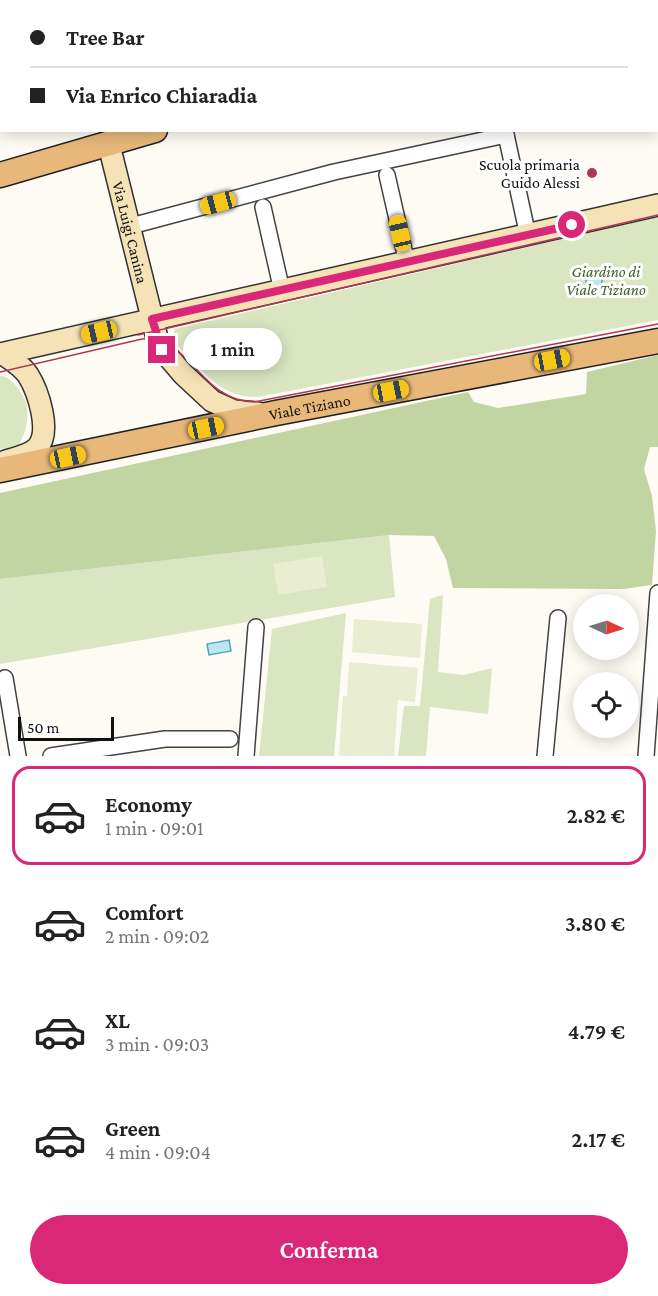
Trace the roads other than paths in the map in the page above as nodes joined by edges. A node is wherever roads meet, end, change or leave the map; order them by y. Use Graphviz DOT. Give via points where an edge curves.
graph roads {
  1 [pos="149,132"];
  2 [pos="506,133"];
  3 [pos="109,145"];
  4 [pos="387,175"];
  5 [pos="0,176"];
  6 [pos="658,205"];
  7 [pos="263,207"];
  8 [pos="131,226"];
  9 [pos="528,236"];
  10 [pos="407,263"];
  11 [pos="282,291"];
  12 [pos="152,319"];
  13 [pos="658,341"];
  14 [pos="1,354"];
  15 [pos="276,413"];
  16 [pos="0,463"];
  17 [pos="0,470"];
  18 [pos="658,593"];
  19 [pos="558,618"];
  20 [pos="256,627"];
  21 [pos="4,678"];
  22 [pos="230,739"];
  23 [pos="650,753"];
  24 [pos="18,756"];
  25 [pos="51,756"];
  26 [pos="246,756"];
  27 [pos="545,756"];
  1 -- 3 [label="main road"];
  2 -- 8 [label="street" via="334,172"];
  2 -- 9 [label="street"];
  3 -- 5 [label="main road"];
  3 -- 8 [label="street, Via Luigi Canina"];
  4 -- 10 [label="street"];
  6 -- 9 [label="street"];
  7 -- 11 [label="street"];
  8 -- 12 [label="street, Via Luigi Canina"];
  9 -- 10 [label="street"];
  10 -- 11 [label="street"];
  11 -- 12 [label="street"];
  12 -- 14 [label="street"];
  12 -- 15 [label="street, Via Luigi Canina" via="162,350 204,395 234,411"];
  13 -- 15 [label="main road, Viale Tiziano"];
  14 -- 16 [label="street" via="30,379 43,433 34,450"];
  15 -- 17 [label="main road, Viale Tiziano"];
  18 -- 23 [label="street"];
  19 -- 27 [label="street"];
  20 -- 26 [label="street"];
  21 -- 24 [label="street"];
  22 -- 25 [label="street" via="165,739"];
}
